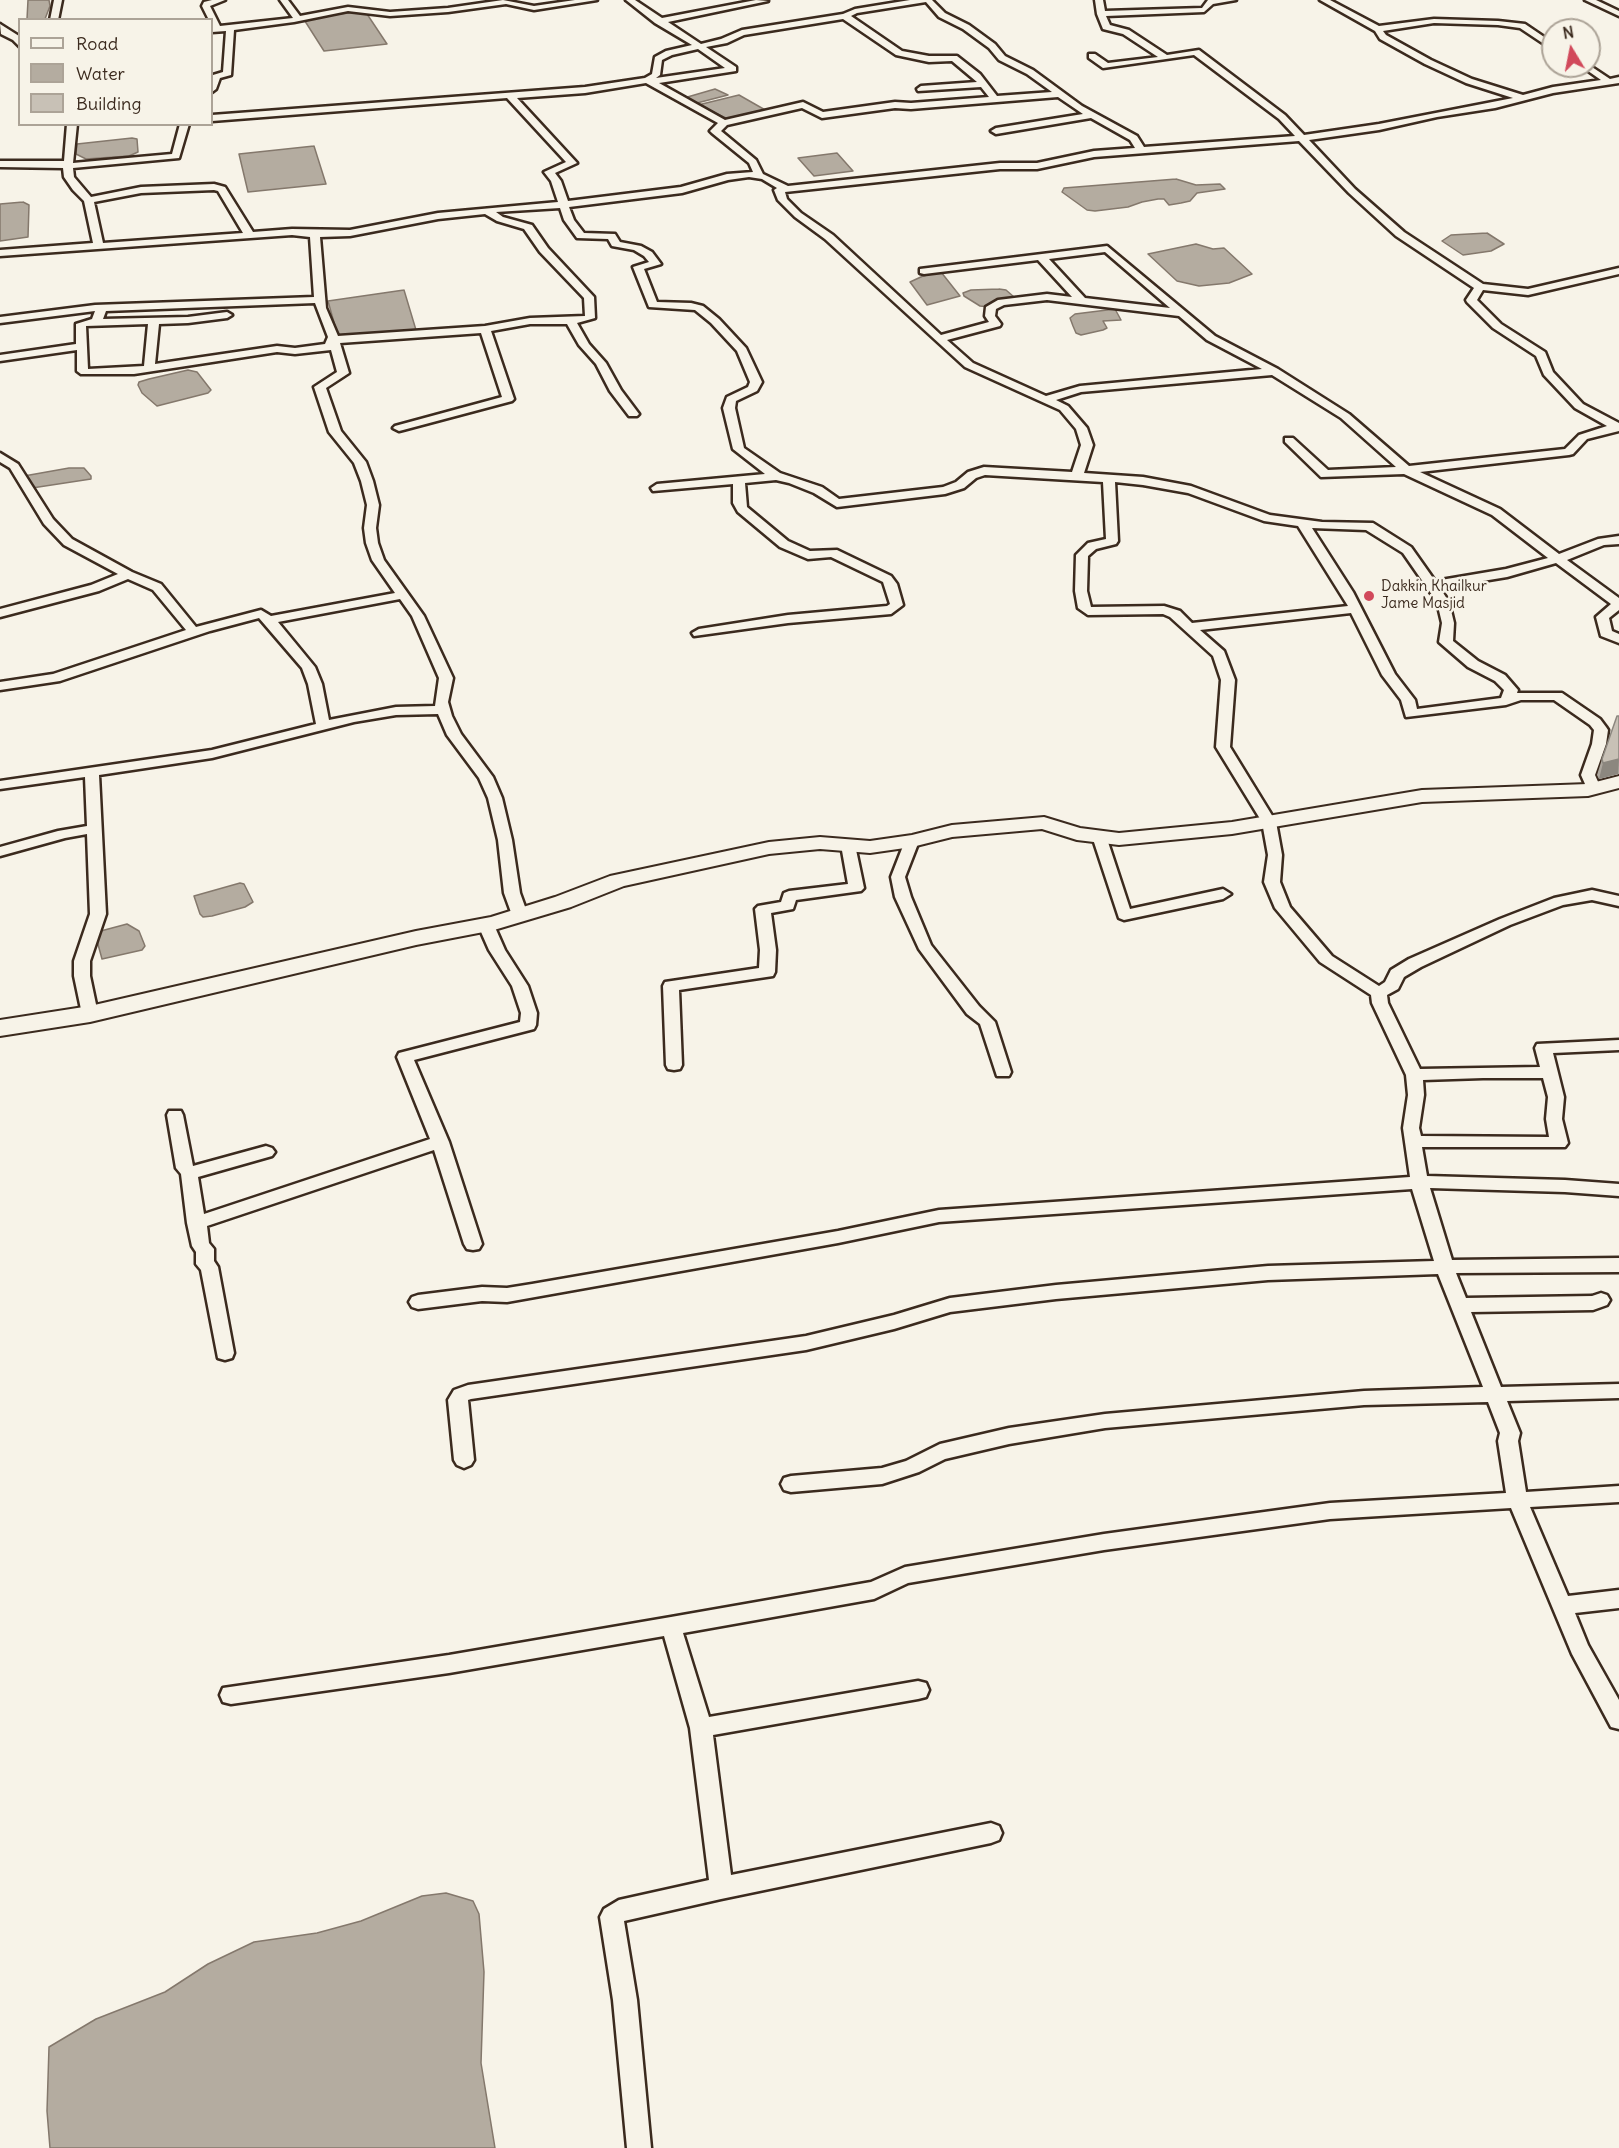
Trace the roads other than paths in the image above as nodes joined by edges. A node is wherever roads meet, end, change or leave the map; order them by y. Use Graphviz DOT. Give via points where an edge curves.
graph roads {
  1 [pos="58,0"];
  2 [pos="221,0"];
  3 [pos="284,0"];
  4 [pos="537,0"];
  5 [pos="593,0"];
  6 [pos="630,0"];
  7 [pos="927,0"];
  8 [pos="1099,0"];
  9 [pos="1232,0"];
  10 [pos="1324,0"];
  11 [pos="1589,0"];
  12 [pos="764,1"];
  13 [pos="527,4"];
  14 [pos="1619,7"];
  15 [pos="1608,9"];
  16 [pos="1101,14"];
  17 [pos="1619,14"];
  18 [pos="845,16"];
  19 [pos="54,18"];
  20 [pos="210,18"];
  21 [pos="298,19"];
  22 [pos="658,21"];
  23 [pos="0,27"];
  24 [pos="230,28"];
  25 [pos="1378,29"];
  26 [pos="215,30"];
  27 [pos="16,36"];
  28 [pos="0,38"];
  29 [pos="1541,39"];
  30 [pos="698,45"];
  31 [pos="1092,56"];
  32 [pos="1166,58"];
  33 [pos="1601,75"];
  34 [pos="649,81"];
  35 [pos="1615,82"];
  36 [pos="983,84"];
  37 [pos="213,86"];
  38 [pos="921,89"];
  39 [pos="1061,94"];
  40 [pos="510,96"];
  41 [pos="994,98"];
  42 [pos="1524,98"];
  43 [pos="803,105"];
  44 [pos="1092,115"];
  45 [pos="213,118"];
  46 [pos="724,123"];
  47 [pos="839,125"];
  48 [pos="72,126"];
  49 [pos="184,126"];
  50 [pos="996,131"];
  51 [pos="1301,138"];
  52 [pos="1141,150"];
  53 [pos="0,164"];
  54 [pos="68,166"];
  55 [pos="759,175"];
  56 [pos="785,189"];
  57 [pos="89,200"];
  58 [pos="563,204"];
  59 [pos="486,210"];
  60 [pos="315,234"];
  61 [pos="250,236"];
  62 [pos="98,247"];
  63 [pos="0,253"];
  64 [pos="1041,257"];
  65 [pos="924,271"];
  66 [pos="1619,271"];
  67 [pos="1480,287"];
  68 [pos="1082,301"];
  69 [pos="320,304"];
  70 [pos="102,308"];
  71 [pos="1182,313"];
  72 [pos="0,320"];
  73 [pos="154,321"];
  74 [pos="571,321"];
  75 [pos="96,322"];
  76 [pos="485,329"];
  77 [pos="333,338"];
  78 [pos="940,338"];
  79 [pos="82,346"];
  80 [pos="0,358"];
  81 [pos="149,368"];
  82 [pos="1274,371"];
  83 [pos="1045,400"];
  84 [pos="633,414"];
  85 [pos="1618,427"];
  86 [pos="399,429"];
  87 [pos="1289,440"];
  88 [pos="0,457"];
  89 [pos="1406,470"];
  90 [pos="776,476"];
  91 [pos="1077,476"];
  92 [pos="1109,479"];
  93 [pos="739,481"];
  94 [pos="657,488"];
  95 [pos="1303,524"];
  96 [pos="1619,540"];
  97 [pos="1558,559"];
  98 [pos="128,575"];
  99 [pos="1432,585"];
  100 [pos="403,595"];
  101 [pos="1619,604"];
  102 [pos="1356,609"];
  103 [pos="0,614"];
  104 [pos="269,620"];
  105 [pos="1190,627"];
  106 [pos="194,632"];
  107 [pos="699,633"];
  108 [pos="1619,639"];
  109 [pos="0,686"];
  110 [pos="1506,701"];
  111 [pos="444,710"];
  112 [pos="323,726"];
  113 [pos="92,771"];
  114 [pos="1619,782"];
  115 [pos="0,785"];
  116 [pos="1588,790"];
  117 [pos="1269,822"];
  118 [pos="94,829"];
  119 [pos="1099,836"];
  120 [pos="912,841"];
  121 [pos="848,845"];
  122 [pos="0,852"];
  123 [pos="1223,894"];
  124 [pos="1619,900"];
  125 [pos="520,915"];
  126 [pos="486,925"];
  127 [pos="1379,993"];
  128 [pos="90,1014"];
  129 [pos="0,1028"];
  130 [pos="1619,1045"];
  131 [pos="674,1065"];
  132 [pos="1004,1072"];
  133 [pos="1550,1073"];
  134 [pos="1414,1074"];
  135 [pos="175,1115"];
  136 [pos="1413,1141"];
  137 [pos="440,1142"];
  138 [pos="266,1152"];
  139 [pos="189,1173"];
  140 [pos="1419,1182"];
  141 [pos="1619,1190"];
  142 [pos="196,1223"];
  143 [pos="473,1244"];
  144 [pos="1619,1265"];
  145 [pos="1445,1268"];
  146 [pos="1601,1300"];
  147 [pos="418,1302"];
  148 [pos="1458,1305"];
  149 [pos="225,1353"];
  150 [pos="1619,1391"];
  151 [pos="1493,1393"];
  152 [pos="464,1460"];
  153 [pos="791,1484"];
  154 [pos="1619,1494"];
  155 [pos="1517,1498"];
  156 [pos="1619,1599"];
  157 [pos="1560,1606"];
  158 [pos="671,1626"];
  159 [pos="918,1690"];
  160 [pos="231,1695"];
  161 [pos="1619,1720"];
  162 [pos="700,1728"];
  163 [pos="991,1833"];
  164 [pos="721,1888"];
  165 [pos="639,2148"];
  1 -- 19 [label="street"];
  2 -- 20 [label="street" via="206,6"];
  3 -- 21 [label="street"];
  4 -- 13 [label="street"];
  5 -- 13 [label="street" via="534,8"];
  6 -- 22 [label="street"];
  7 -- 18 [label="street"];
  7 -- 39 [label="street" via="942,15 992,46 1002,58"];
  8 -- 16 [label="street"];
  9 -- 16 [label="street" via="1210,2 1204,10"];
  10 -- 25 [label="street"];
  11 -- 15 [label="street"];
  12 -- 22 [label="street"];
  13 -- 21 [label="street" via="506,2 390,14 348,9"];
  14 -- 15 [label="street"];
  15 -- 17 [label="street"];
  16 -- 32 [label="street" via="1106,27 1126,32"];
  18 -- 30 [label="street" via="742,33"];
  18 -- 36 [label="street" via="899,53 929,59 954,58"];
  21 -- 24 [label="street"];
  22 -- 30 [label="street"];
  23 -- 27 [label="street"];
  24 -- 26 [label="street"];
  24 -- 37 [label="street" via="227,75 217,75"];
  25 -- 29 [label="street" via="1434,21 1498,23 1522,26"];
  25 -- 42 [label="street" via="1383,38 1428,62 1469,81"];
  27 -- 28 [label="street"];
  30 -- 34 [label="street" via="658,59 656,75"];
  30 -- 34 [label="street" via="733,69"];
  31 -- 32 [label="street" via="1106,66"];
  32 -- 51 [label="street" via="1196,52 1282,117"];
  33 -- 35 [label="street"];
  34 -- 40 [label="street"];
  34 -- 46 [label="street"];
  35 -- 42 [label="street"];
  36 -- 38 [label="street"];
  36 -- 41 [label="street"];
  39 -- 41 [label="street"];
  39 -- 44 [label="street"];
  40 -- 45 [label="street"];
  40 -- 58 [label="street" via="572,163 549,172"];
  41 -- 43 [label="street" via="822,115"];
  42 -- 51 [label="street"];
  43 -- 46 [label="street"];
  43 -- 47 [label="street"];
  44 -- 50 [label="street"];
  44 -- 52 [label="street" via="1134,138"];
  46 -- 55 [label="street" via="715,131 753,162"];
  48 -- 54 [label="street"];
  49 -- 54 [label="street" via="177,156"];
  51 -- 52 [label="street"];
  51 -- 67 [label="street" via="1400,234"];
  52 -- 56 [label="street" via="1094,154 1037,166 1000,166"];
  53 -- 54 [label="street"];
  54 -- 57 [label="street" via="69,177"];
  55 -- 56 [label="street"];
  55 -- 58 [label="street" via="727,177 682,190"];
  56 -- 78 [label="street" via="779,190 783,200 798,215 829,237"];
  57 -- 61 [label="street" via="141,190 214,187 222,189"];
  57 -- 62 [label="street"];
  58 -- 59 [label="street"];
  58 -- 90 [label="street" via="580,236 611,236 616,244 648,254 656,264 638,267 653,306 699,308 742,350 756,382 753,389 731,399 729,408 740,449"];
  59 -- 60 [label="street" via="351,233"];
  59 -- 74 [label="street" via="500,219 528,227 544,250 589,297 590,318"];
  60 -- 61 [label="street"];
  60 -- 69 [label="street"];
  61 -- 62 [label="street"];
  62 -- 63 [label="street"];
  64 -- 65 [label="street"];
  64 -- 68 [label="street"];
  64 -- 71 [label="street" via="1107,249"];
  66 -- 67 [label="street" via="1528,292"];
  67 -- 85 [label="street" via="1471,300 1497,326 1541,354 1548,373 1580,406"];
  68 -- 71 [label="street"];
  68 -- 78 [label="street" via="1047,297 1002,302 991,307 990,316 996,324"];
  69 -- 70 [label="street"];
  69 -- 73 [label="street"];
  69 -- 77 [label="street"];
  70 -- 72 [label="street"];
  70 -- 75 [label="street"];
  71 -- 82 [label="street" via="1211,338"];
  73 -- 75 [label="street"];
  73 -- 81 [label="street"];
  74 -- 76 [label="street" via="530,321"];
  74 -- 84 [label="street"];
  75 -- 79 [label="street" via="81,324"];
  76 -- 77 [label="street"];
  76 -- 86 [label="street" via="508,399"];
  77 -- 81 [label="street" via="330,347 277,349"];
  77 -- 100 [label="street" via="343,373 320,387 335,432 360,462 367,481 373,505 372,543 378,560"];
  78 -- 83 [label="street" via="969,364"];
  79 -- 80 [label="street"];
  79 -- 81 [label="street" via="85,372"];
  82 -- 83 [label="street" via="1080,389"];
  82 -- 89 [label="street" via="1345,416"];
  83 -- 91 [label="street" via="1064,408 1081,428 1087,445"];
  85 -- 89 [label="street" via="1583,437 1569,452"];
  87 -- 89 [label="street" via="1325,474"];
  88 -- 98 [label="street" via="14,466 48,521 68,542"];
  89 -- 97 [label="street" via="1496,512"];
  90 -- 91 [label="street" via="818,490 837,502 945,490 984,471"];
  90 -- 93 [label="street"];
  91 -- 92 [label="street"];
  92 -- 95 [label="street" via="1191,490 1268,518"];
  92 -- 105 [label="street" via="1112,541 1092,546 1082,555 1084,608 1164,610"];
  93 -- 94 [label="street"];
  93 -- 107 [label="street" via="742,509 784,544 808,555 833,553 887,579 897,605 891,610 788,619"];
  95 -- 99 [label="street" via="1369,526 1407,550"];
  95 -- 102 [label="street"];
  96 -- 97 [label="street" via="1602,542"];
  97 -- 99 [label="street" via="1507,573"];
  97 -- 101 [label="street"];
  98 -- 103 [label="street"];
  98 -- 106 [label="street" via="163,592"];
  99 -- 110 [label="street" via="1443,602 1448,624 1446,642 1473,664 1500,678 1511,690"];
  100 -- 104 [label="street"];
  100 -- 111 [label="street" via="418,616 446,678 441,702"];
  101 -- 108 [label="street" via="1602,617 1606,633"];
  102 -- 105 [label="street"];
  102 -- 110 [label="street" via="1389,675 1408,700 1411,714"];
  104 -- 106 [label="street" via="261,614"];
  104 -- 112 [label="street" via="308,667"];
  105 -- 117 [label="street" via="1219,654 1228,680 1223,747"];
  106 -- 109 [label="street" via="55,678"];
  110 -- 116 [label="street" via="1519,696 1557,696 1595,722 1601,730"];
  111 -- 112 [label="street" via="396,711"];
  111 -- 125 [label="street" via="454,735 486,777 495,798 512,892"];
  112 -- 113 [label="street" via="212,754"];
  113 -- 115 [label="street"];
  113 -- 118 [label="street"];
  114 -- 116 [label="street"];
  116 -- 117 [label="street" via="1422,796"];
  117 -- 119 [label="street" via="1119,839"];
  117 -- 127 [label="street" via="1275,855 1272,882 1283,908 1326,959"];
  118 -- 122 [label="street"];
  118 -- 128 [label="street" via="98,914 82,961"];
  119 -- 120 [label="street" via="1077,834 1044,823 952,831"];
  119 -- 123 [label="street" via="1124,915"];
  120 -- 121 [label="street" via="870,847"];
  120 -- 132 [label="street" via="898,877 903,897 924,946 973,1010 987,1022"];
  121 -- 125 [label="street" via="820,843 769,848 656,872"];
  121 -- 131 [label="street" via="856,888 789,896 788,906 763,909 767,972 671,986"];
  124 -- 127 [label="street" via="1592,895 1559,900 1415,963"];
  125 -- 126 [label="street"];
  126 -- 128 [label="street"];
  126 -- 137 [label="street" via="520,986 529,1013 528,1025 405,1057"];
  127 -- 134 [label="street" via="1380,1003"];
  128 -- 129 [label="street"];
  130 -- 133 [label="street" via="1543,1048"];
  133 -- 134 [label="street"];
  133 -- 136 [label="street" via="1559,1143"];
  134 -- 136 [label="street"];
  135 -- 139 [label="street"];
  136 -- 140 [label="street"];
  137 -- 142 [label="street"];
  137 -- 143 [label="street"];
  138 -- 139 [label="street"];
  139 -- 142 [label="street"];
  140 -- 141 [label="street"];
  140 -- 145 [label="street"];
  140 -- 147 [label="street" via="939,1216 532,1291"];
  142 -- 149 [label="street" via="209,1267"];
  144 -- 145 [label="street"];
  145 -- 148 [label="street"];
  145 -- 152 [label="street" via="1240,1275 950,1305 806,1343 468,1392 458,1400"];
  146 -- 148 [label="street"];
  148 -- 151 [label="street"];
  150 -- 151 [label="street"];
  151 -- 153 [label="street" via="1364,1398 1105,1421 1008,1436 940,1452 912,1467 882,1476"];
  151 -- 155 [label="street" via="1510,1433"];
  154 -- 155 [label="street"];
  155 -- 157 [label="street"];
  155 -- 158 [label="street" via="1329,1511 1104,1542 905,1575 874,1590"];
  156 -- 157 [label="street"];
  157 -- 161 [label="street"];
  158 -- 160 [label="street" via="460,1663"];
  158 -- 162 [label="street"];
  159 -- 162 [label="street"];
  162 -- 164 [label="street"];
  163 -- 164 [label="street"];
  164 -- 165 [label="street" via="619,1911 612,1917 625,2000"];
}
